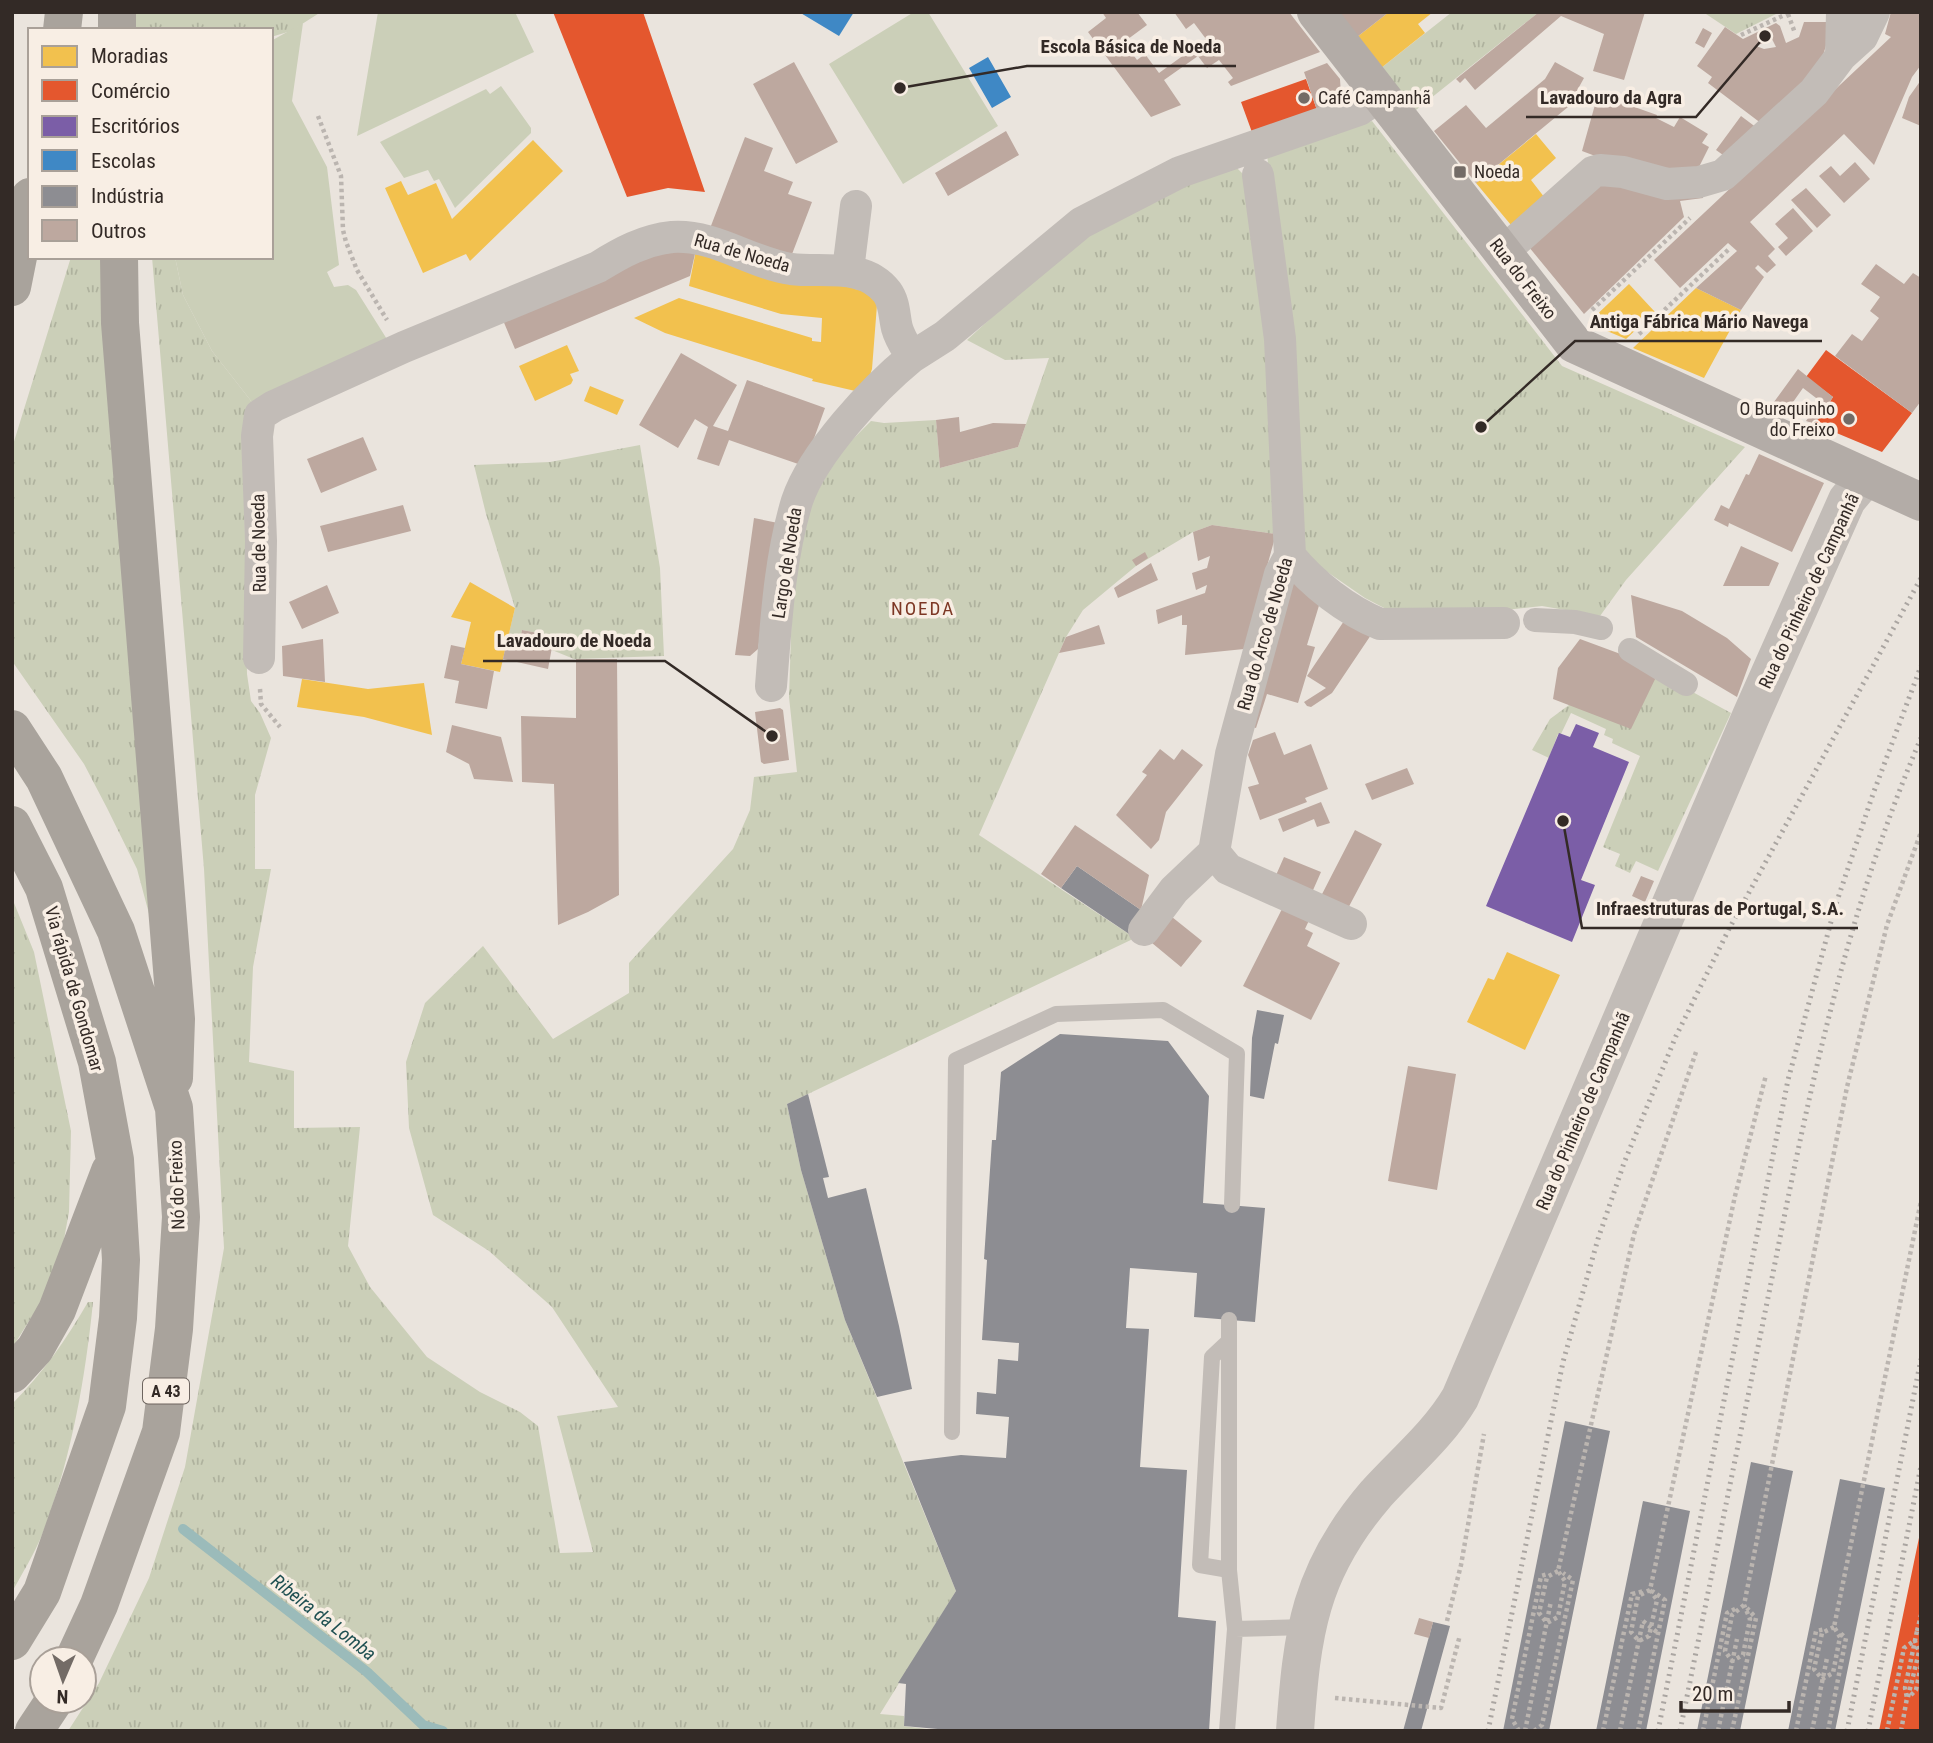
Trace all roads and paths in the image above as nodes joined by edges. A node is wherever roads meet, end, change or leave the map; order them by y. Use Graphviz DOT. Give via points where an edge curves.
graph roads {
  1 [pos="1316,12"];
  2 [pos="1842,12"];
  3 [pos="1874,12"];
  4 [pos="1789,13"];
  5 [pos="1795,33"];
  6 [pos="1741,34"];
  7 [pos="1841,56"];
  8 [pos="1381,95"];
  9 [pos="318,116"];
  10 [pos="1256,161"];
  11 [pos="1723,174"];
  12 [pos="856,206"];
  13 [pos="28,207"];
  14 [pos="1729,249"];
  15 [pos="1502,253"];
  16 [pos="119,259"];
  17 [pos="848,270"];
  18 [pos="12,287"];
  19 [pos="1566,335"];
  20 [pos="404,347"];
  21 [pos="912,357"];
  22 [pos="1611,361"];
  23 [pos="1869,478"];
  24 [pos="1918,495"];
  25 [pos="1290,556"];
  26 [pos="1519,621"];
  27 [pos="1601,628"];
  28 [pos="1630,650"];
  29 [pos="259,658"];
  30 [pos="1686,684"];
  31 [pos="771,686"];
  32 [pos="12,729"];
  33 [pos="12,825"];
  34 [pos="1921,832"];
  35 [pos="1214,852"];
  36 [pos="1351,924"];
  37 [pos="1144,930"];
  38 [pos="1696,1052"];
  39 [pos="1766,1075"];
  40 [pos="174,1108"];
  41 [pos="115,1160"];
  42 [pos="1921,1201"];
  43 [pos="1232,1205"];
  44 [pos="1229,1320"];
  45 [pos="1228,1342"];
  46 [pos="12,1374"];
  47 [pos="1486,1423"];
  48 [pos="953,1432"];
  49 [pos="1229,1570"];
  50 [pos="1558,1571"];
  51 [pos="1650,1590"];
  52 [pos="1551,1601"];
  53 [pos="1744,1605"];
  54 [pos="1534,1608"];
  55 [pos="1921,1615"];
  56 [pos="1565,1616"];
  57 [pos="1643,1620"];
  58 [pos="1447,1622"];
  59 [pos="1547,1623"];
  60 [pos="1920,1623"];
  61 [pos="1625,1625"];
  62 [pos="1306,1627"];
  63 [pos="1833,1627"];
  64 [pos="1235,1629"];
  65 [pos="1919,1632"];
  66 [pos="1658,1633"];
  67 [pos="1460,1635"];
  68 [pos="1737,1639"];
  69 [pos="1915,1640"];
  70 [pos="12,1641"];
  71 [pos="1639,1641"];
  72 [pos="80,1645"];
  73 [pos="1720,1645"];
  74 [pos="1920,1651"];
  75 [pos="1749,1652"];
  76 [pos="1827,1658"];
  77 [pos="1732,1661"];
  78 [pos="1810,1664"];
  79 [pos="1921,1665"];
  80 [pos="1836,1673"];
  81 [pos="1822,1679"];
  82 [pos="1913,1689"];
  83 [pos="1333,1698"];
  84 [pos="1908,1698"];
  85 [pos="45,1715"];
  86 [pos="34,1731"];
  87 [pos="1227,1731"];
  88 [pos="1294,1731"];
  89 [pos="1519,1731"];
  90 [pos="1525,1731"];
  91 [pos="1534,1731"];
  92 [pos="1603,1731"];
  93 [pos="1620,1731"];
  94 [pos="1639,1731"];
  95 [pos="1703,1731"];
  96 [pos="1718,1731"];
  97 [pos="1732,1731"];
  98 [pos="1796,1731"];
  99 [pos="1812,1731"];
  100 [pos="1828,1731"];
  101 [pos="1887,1731"];
  102 [pos="1901,1731"];
  1 -- 8 [label="main road, Rua do Freixo"];
  2 -- 7 [label="street"];
  3 -- 7 [label="street" via="1862,37"];
  4 -- 5 [label="path"];
  4 -- 6 [label="path"];
  7 -- 11 [label="street" via="1814,92"];
  8 -- 10 [label="street"];
  8 -- 15 [label="main road, Rua do Freixo"];
  9 -- 20 [label="path" via="341,176 346,242 357,270"];
  10 -- 21 [label="street" via="1181,172 1081,223"];
  10 -- 25 [label="street, Rua do Arco de Noeda" via="1280,339"];
  11 -- 15 [label="street" via="1699,182 1667,184 1623,172 1593,172"];
  11 -- 19 [label="path" via="1722,188"];
  12 -- 17 [label="street"];
  13 -- 18 [label="highway"];
  14 -- 22 [label="path"];
  15 -- 19 [label="main road, Rua do Freixo"];
  16 -- 40 [label="highway" via="120,323 176,1019"];
  17 -- 20 [label="street, Rua de Noeda" via="789,269 689,238 650,240 598,267"];
  17 -- 21 [label="street, Rua de Noeda" via="887,292 901,340"];
  19 -- 22 [label="main road, Rua do Freixo" via="1574,344"];
  20 -- 29 [label="street, Rua de Noeda" via="260,415"];
  21 -- 31 [label="street, Largo de Noeda" via="888,377 830,443 798,499 786,549"];
  22 -- 23 [label="main road, Rua do Freixo"];
  23 -- 24 [label="main road, Rua do Freixo"];
  23 -- 62 [label="street, Rua do Pinheiro de Campanhã" via="1847,500 1742,712 1460,1398 1445,1422 1378,1492 1348,1531 1319,1584"];
  25 -- 26 [label="street" via="1309,579 1380,624"];
  25 -- 35 [label="street, Rua do Arco de Noeda" via="1280,575 1231,754"];
  26 -- 27 [label="street" via="1575,622"];
  28 -- 30 [label="street"];
  32 -- 40 [label="highway, Nó do Freixo / A 43" via="44,778 116,931"];
  33 -- 41 [label="highway, Via rápida de Gondomar" via="44,888 97,1062"];
  34 -- 53 [label="path" via="1887,925 1847,1087"];
  35 -- 36 [label="street" via="1228,869"];
  35 -- 37 [label="street" via="1174,890"];
  38 -- 50 [label="path" via="1634,1234"];
  39 -- 51 [label="path" via="1735,1196"];
  40 -- 72 [label="highway, Nó do Freixo / A 43" via="181,1217 161,1432"];
  41 -- 46 [label="highway" via="57,1310 35,1349"];
  41 -- 70 [label="highway" via="121,1260 107,1406 42,1592"];
  42 -- 63 [label="path"];
  43 -- 48 [label="lane" via="1237,1055 1163,1010 1056,1014 956,1060"];
  44 -- 45 [label="lane"];
  45 -- 49 [label="lane"];
  45 -- 49 [label="lane" via="1212,1357 1200,1565"];
  47 -- 58 [label="path"];
  49 -- 64 [label="lane"];
  50 -- 54 [label="path" via="1541,1576"];
  50 -- 56 [label="path" via="1573,1580"];
  50 -- 59 [label="path" via="1565,1581 1558,1617"];
  50 -- 59 [label="path" via="1547,1577 1539,1613"];
  51 -- 61 [label="path" via="1632,1594"];
  51 -- 66 [label="path" via="1665,1600"];
  51 -- 71 [label="path" via="1657,1600 1649,1636"];
  51 -- 71 [label="path" via="1638,1596 1631,1632"];
  52 -- 54 [label="path"];
  52 -- 56 [label="path"];
  52 -- 59 [label="path"];
  53 -- 73 [label="path" via="1727,1613"];
  53 -- 75 [label="path" via="1756,1618"];
  53 -- 77 [label="path" via="1750,1619 1743,1655"];
  53 -- 77 [label="path" via="1732,1615 1725,1651"];
  54 -- 89 [label="path" via="1512,1719"];
  55 -- 60 [label="path"];
  56 -- 91 [label="path" via="1542,1725"];
  57 -- 61 [label="path"];
  57 -- 66 [label="path"];
  57 -- 71 [label="path"];
  59 -- 90 [label="path"];
  60 -- 65 [label="path"];
  61 -- 92 [label="path"];
  62 -- 64 [label="lane"];
  62 -- 88 [label="street, Rua do Pinheiro de Campanhã"];
  63 -- 78 [label="path" via="1816,1631"];
  63 -- 80 [label="path" via="1840,1637"];
  63 -- 80 [label="path" via="1846,1638"];
  63 -- 81 [label="path" via="1822,1633 1814,1669"];
  64 -- 87 [label="lane"];
  65 -- 69 [label="path"];
  66 -- 94 [label="path"];
  67 -- 83 [label="path" via="1441,1708"];
  68 -- 73 [label="path"];
  68 -- 75 [label="path"];
  68 -- 77 [label="path"];
  69 -- 74 [label="path"];
  69 -- 84 [label="path" via="1905,1688"];
  69 -- 101 [label="path" via="1904,1648"];
  71 -- 93 [label="path"];
  73 -- 95 [label="path"];
  74 -- 82 [label="path"];
  75 -- 97 [label="path"];
  76 -- 78 [label="path"];
  76 -- 80 [label="path"];
  76 -- 81 [label="path"];
  77 -- 96 [label="path"];
  78 -- 98 [label="path"];
  79 -- 82 [label="path"];
  80 -- 81 [label="path"];
  80 -- 100 [label="path"];
  81 -- 99 [label="path"];
  82 -- 84 [label="path"];
  84 -- 102 [label="path"];
  85 -- 86 [label="highway"];
}
